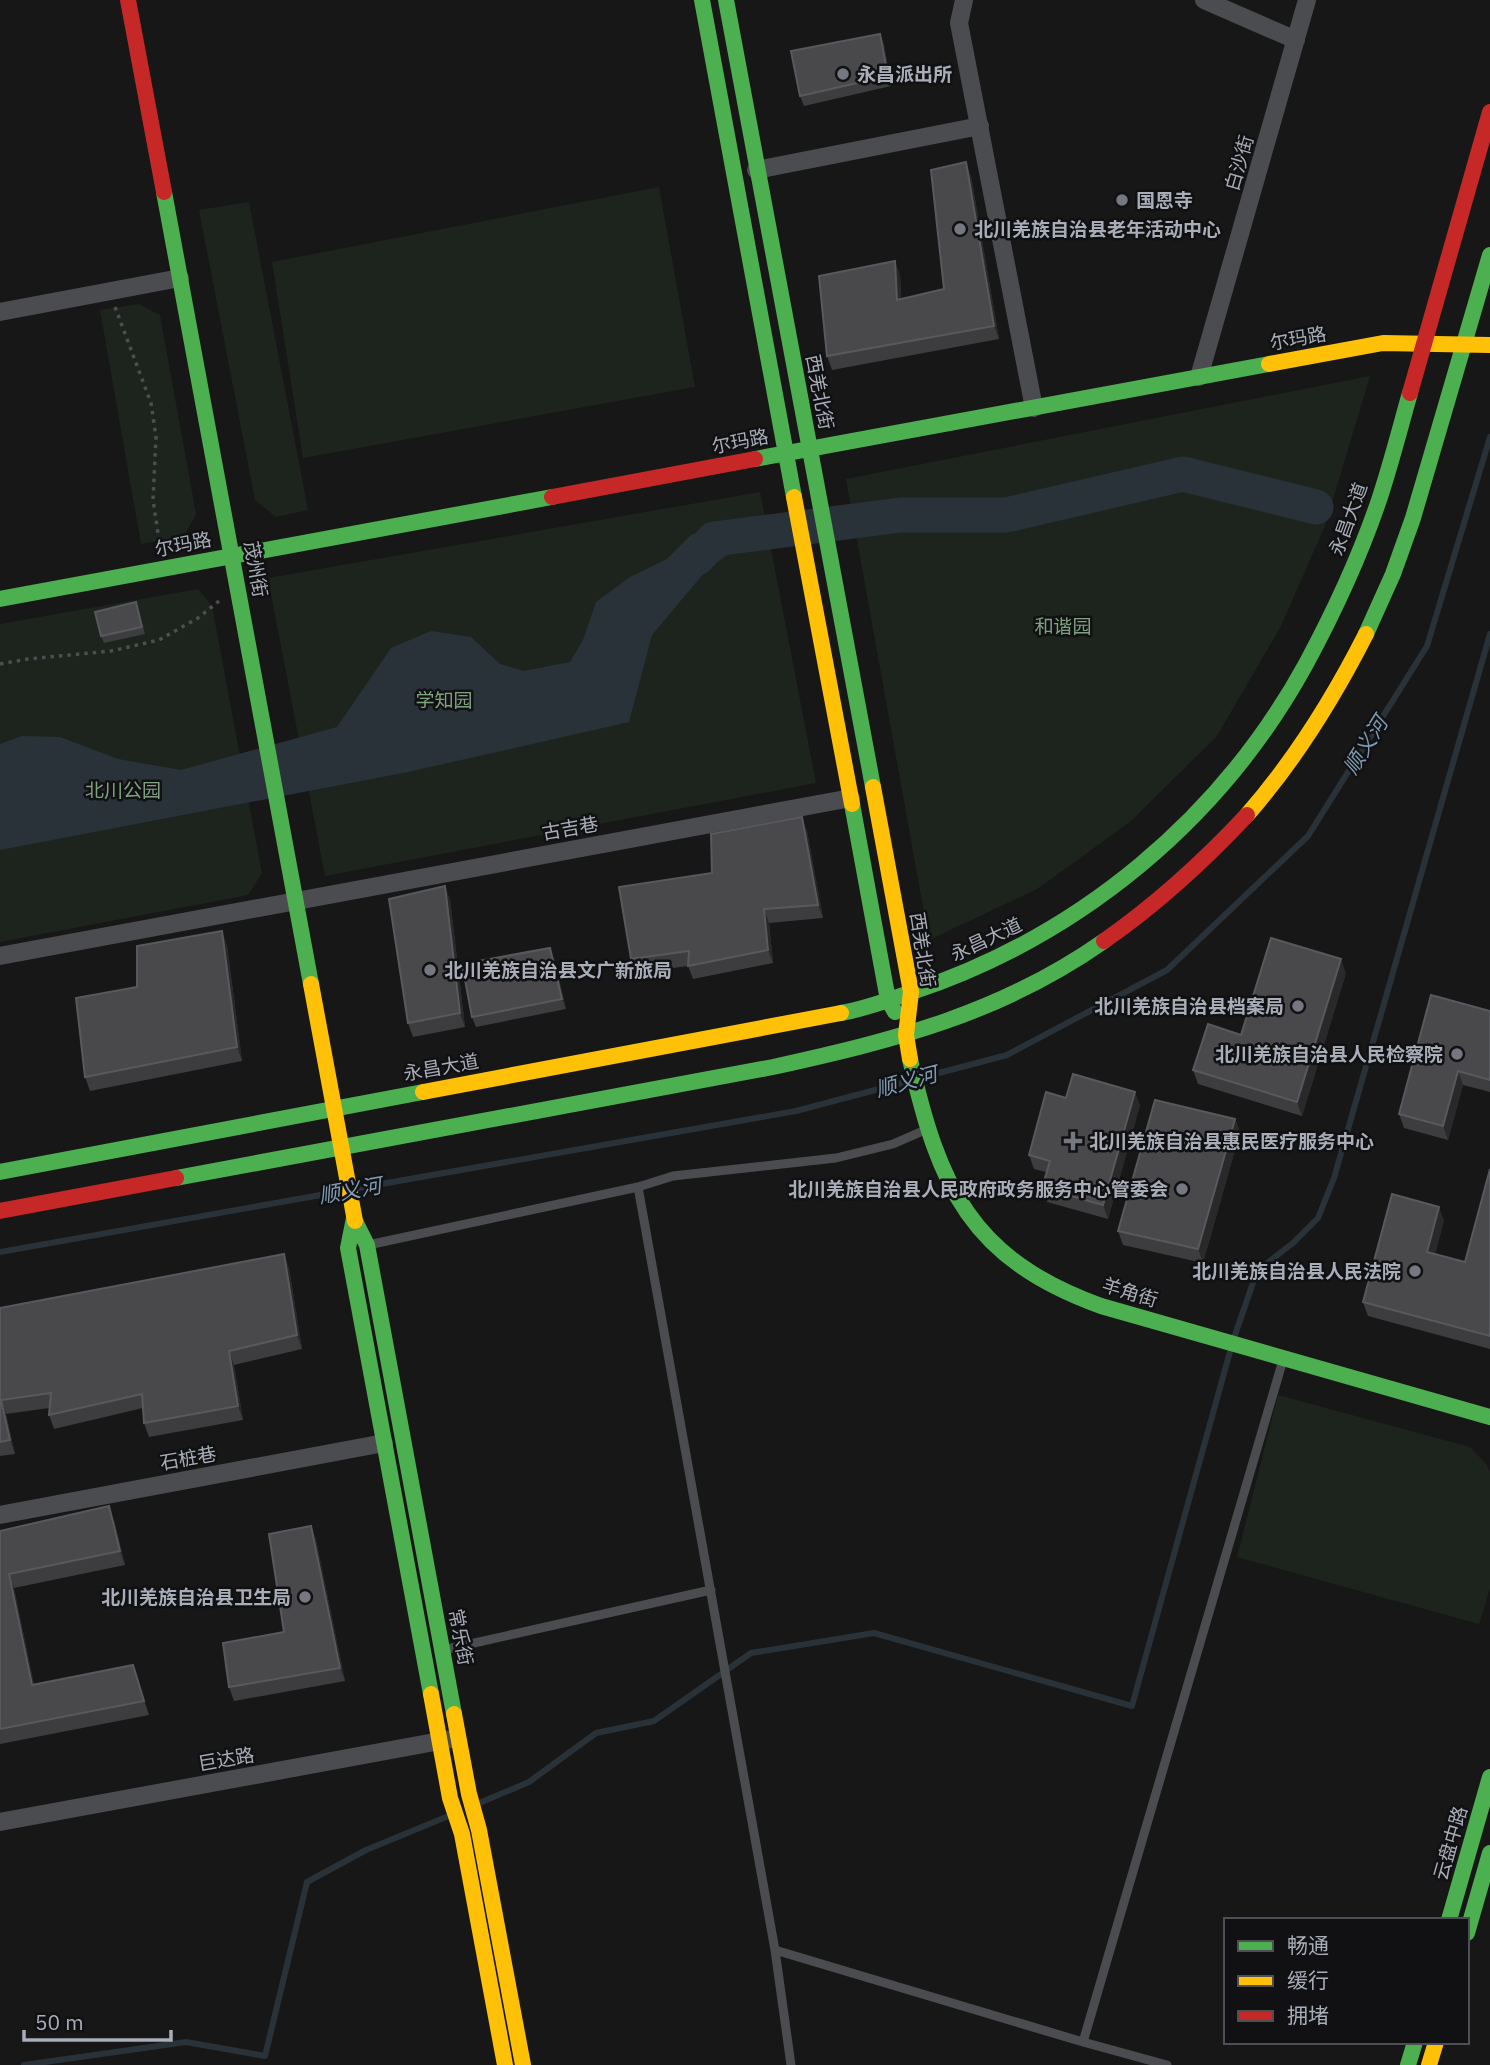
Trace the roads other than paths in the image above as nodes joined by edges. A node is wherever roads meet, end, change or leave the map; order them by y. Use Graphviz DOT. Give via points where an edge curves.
graph roads {
  1 [pos="128,0"];
  2 [pos="702,0"];
  3 [pos="726,0"];
  4 [pos="964,0"];
  5 [pos="1204,0"];
  6 [pos="1307,0"];
  7 [pos="1296,40"];
  8 [pos="1490,112"];
  9 [pos="980,126"];
  10 [pos="757,170"];
  11 [pos="1490,254"];
  12 [pos="180,278"];
  13 [pos="0,312"];
  14 [pos="1424,344"];
  15 [pos="1464,344"];
  16 [pos="1490,345"];
  17 [pos="1199,377"];
  18 [pos="1034,408"];
  19 [pos="810,449"];
  20 [pos="786,454"];
  21 [pos="232,556"];
  22 [pos="0,599"];
  23 [pos="851,798"];
  24 [pos="296,900"];
  25 [pos="0,956"];
  26 [pos="911,992"];
  27 [pos="888,1000"];
  28 [pos="906,1035"];
  29 [pos="335,1108"];
  30 [pos="924,1121"];
  31 [pos="342,1146"];
  32 [pos="0,1172"];
  33 [pos="638,1187"];
  34 [pos="0,1211"];
  35 [pos="354,1218"];
  36 [pos="367,1245"];
  37 [pos="1283,1359"];
  38 [pos="1490,1418"];
  39 [pos="384,1443"];
  40 [pos="0,1514"];
  41 [pos="711,1590"];
  42 [pos="442,1650"];
  43 [pos="459,1737"];
  44 [pos="439,1741"];
  45 [pos="1490,1777"];
  46 [pos="0,1822"];
  47 [pos="1490,1853"];
  48 [pos="1451,1918"];
  49 [pos="1469,1926"];
  50 [pos="775,1950"];
  51 [pos="1083,2042"];
  52 [pos="1414,2044"];
  53 [pos="1435,2044"];
  54 [pos="505,2065"];
  55 [pos="523,2065"];
  56 [pos="792,2065"];
  57 [pos="1167,2065"];
  58 [pos="1408,2065"];
  59 [pos="1429,2065"];
  1 -- 12 [label="main road, 茂州街"];
  2 -- 20 [label="main road"];
  3 -- 10 [label="main road, 西羌北街"];
  4 -- 9 [label="street" via="960,23"];
  5 -- 7 [label="street"];
  6 -- 7 [label="street, 白沙街"];
  7 -- 17 [label="street, 白沙街"];
  8 -- 14 [label="main road, 永昌大道"];
  9 -- 10 [label="street"];
  9 -- 18 [label="street"];
  10 -- 19 [label="main road, 西羌北街"];
  11 -- 15 [label="main road"];
  12 -- 13 [label="street"];
  12 -- 21 [label="main road, 茂州街"];
  14 -- 15 [label="main road, 尔玛路"];
  14 -- 17 [label="main road, 尔玛路" via="1383,343"];
  14 -- 26 [label="main road, 永昌大道" via="1357,559 1301,675 1237,769 1154,855 1055,929 998,959"];
  15 -- 16 [label="main road, 尔玛路"];
  15 -- 28 [label="main road" via="1416,512 1365,638 1304,745 1267,793 1180,885 1076,962 1014,995"];
  17 -- 18 [label="main road, 尔玛路"];
  18 -- 19 [label="main road, 尔玛路"];
  19 -- 20 [label="main road, 尔玛路"];
  19 -- 26 [label="main road, 西羌北街"];
  20 -- 21 [label="main road, 尔玛路"];
  20 -- 23 [label="main road"];
  21 -- 22 [label="main road, 尔玛路"];
  21 -- 24 [label="main road, 茂州街"];
  23 -- 24 [label="street, 古吉巷"];
  23 -- 27 [label="main road"];
  24 -- 25 [label="street, 古吉巷"];
  24 -- 29 [label="main road, 茂州街"];
  26 -- 27 [label="main road, 永昌大道"];
  26 -- 28 [label="main road, 西羌北街"];
  27 -- 28 [label="main road"];
  27 -- 29 [label="main road, 永昌大道" via="768,1028"];
  28 -- 30 [label="main road, 羊角街"];
  28 -- 31 [label="main road" via="773,1067"];
  29 -- 31 [label="main road, 茂州街"];
  29 -- 32 [label="main road, 永昌大道"];
  30 -- 33 [label="lane" via="893,1144 836,1158 673,1175"];
  30 -- 37 [label="main road, 羊角街" via="947,1181 965,1212 1012,1261 1073,1296"];
  31 -- 34 [label="main road"];
  31 -- 35 [label="main road, 常乐街"];
  33 -- 36 [label="lane"];
  33 -- 41 [label="lane"];
  35 -- 36 [label="main road, 常乐街"];
  35 -- 39 [label="main road, 常乐街" via="348,1248"];
  36 -- 42 [label="main road, 常乐街"];
  37 -- 38 [label="main road, 羊角街"];
  37 -- 51 [label="lane"];
  39 -- 40 [label="street, 石桩巷"];
  39 -- 44 [label="main road, 常乐街"];
  41 -- 42 [label="lane"];
  41 -- 50 [label="lane"];
  42 -- 43 [label="main road, 常乐街"];
  43 -- 44 [label="street, 巨达路"];
  43 -- 55 [label="main road, 常乐街"];
  44 -- 46 [label="street, 巨达路"];
  44 -- 54 [label="main road, 常乐街"];
  45 -- 48 [label="main road, 云盘中路"];
  47 -- 49 [label="main road"];
  50 -- 51 [label="lane"];
  50 -- 56 [label="lane"];
  51 -- 57 [label="lane"];
  52 -- 58 [label="main road"];
  53 -- 59 [label="main road"];
}
